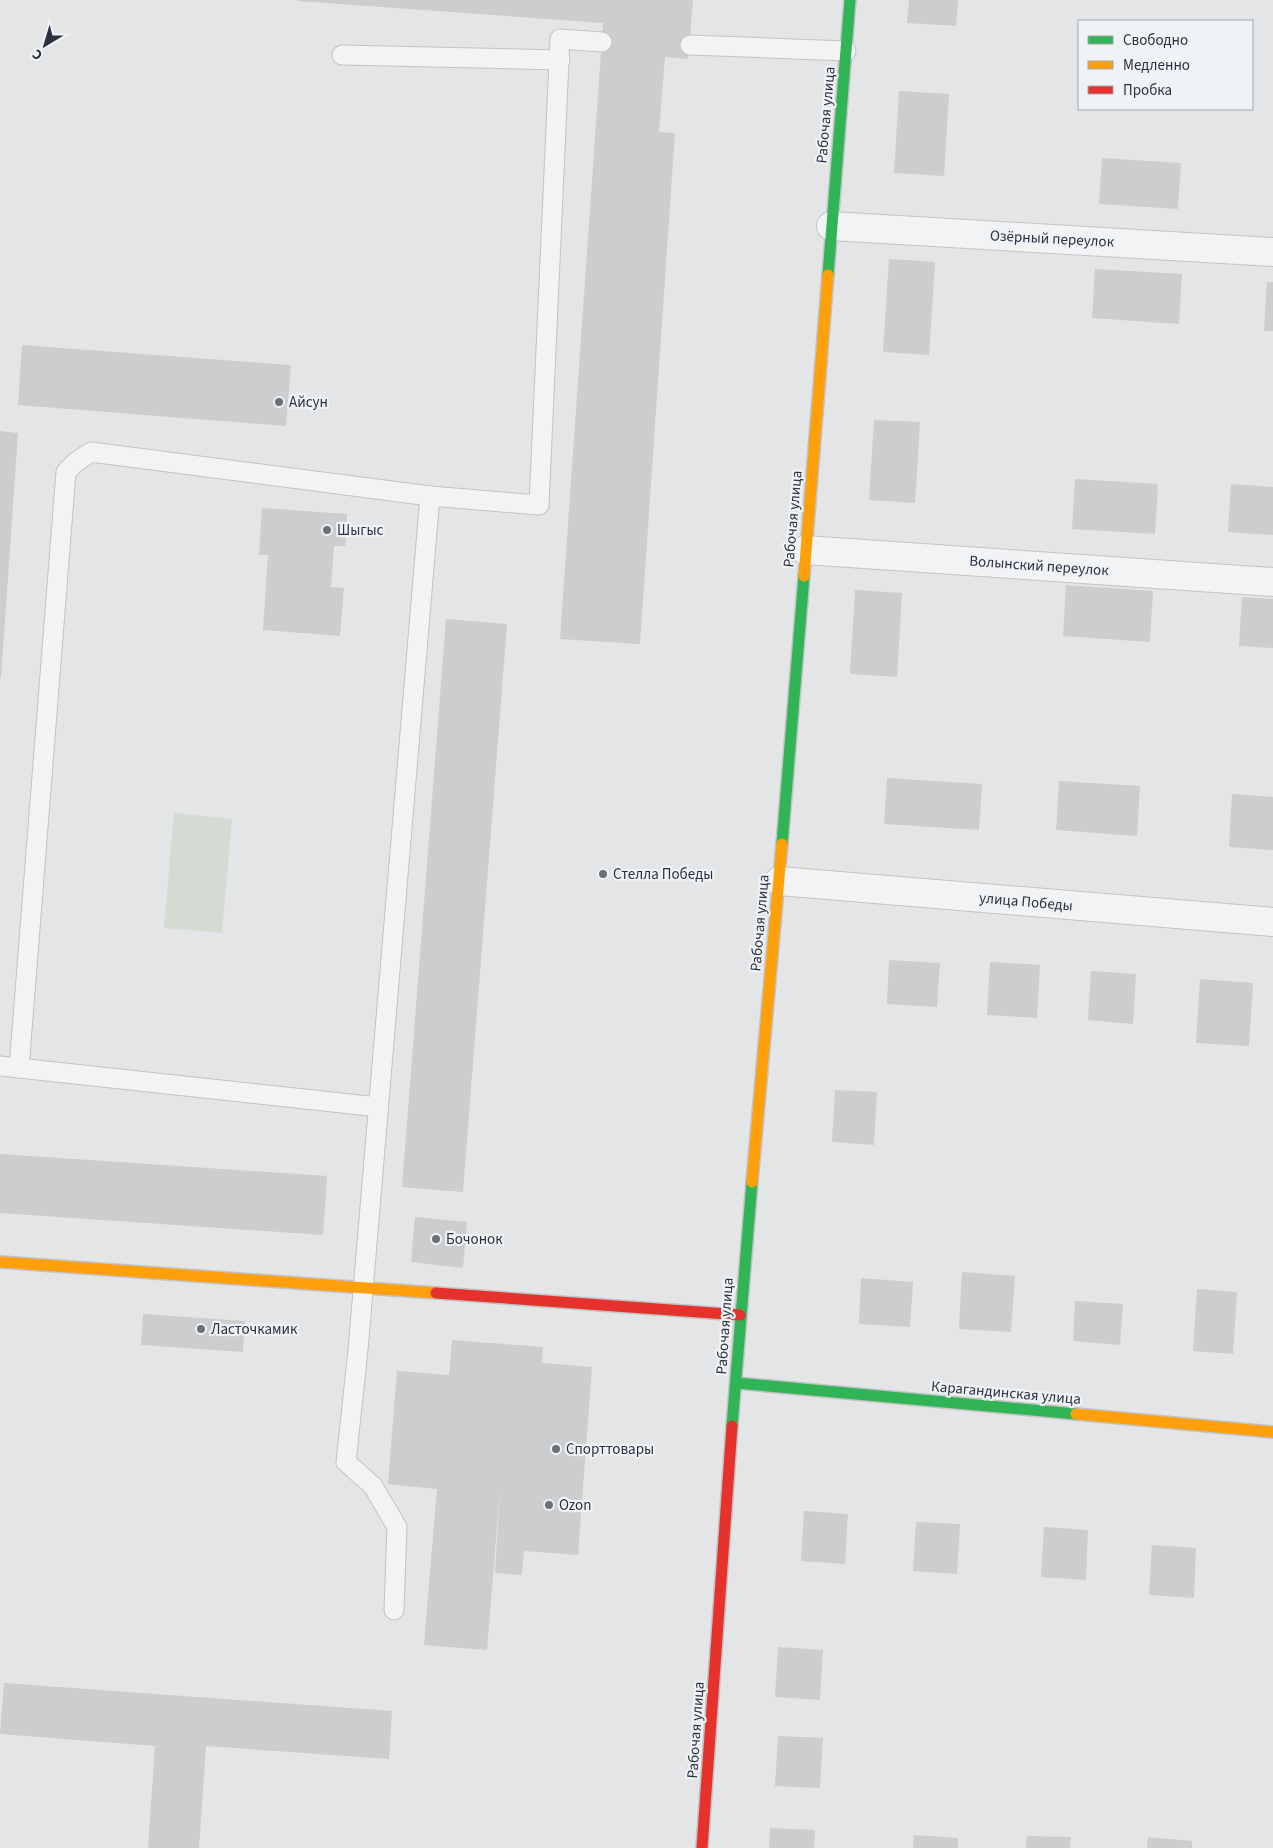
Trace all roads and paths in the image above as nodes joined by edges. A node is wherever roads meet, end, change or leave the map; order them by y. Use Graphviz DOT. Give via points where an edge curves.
graph roads {
  1 [pos="850,0"];
  2 [pos="602,42"];
  3 [pos="690,45"];
  4 [pos="846,51"];
  5 [pos="342,55"];
  6 [pos="560,60"];
  7 [pos="832,226"];
  8 [pos="1273,252"];
  9 [pos="430,496"];
  10 [pos="805,550"];
  11 [pos="1273,582"];
  12 [pos="779,881"];
  13 [pos="1273,922"];
  14 [pos="0,1066"];
  15 [pos="19,1068"];
  16 [pos="378,1107"];
  17 [pos="0,1262"];
  18 [pos="362,1288"];
  19 [pos="740,1315"];
  20 [pos="736,1383"];
  21 [pos="1273,1432"];
  22 [pos="394,1610"];
  23 [pos="702,1848"];
  1 -- 4 [label="street, Рабочая улица"];
  2 -- 6 [label="lane" via="560,39"];
  3 -- 4 [label="lane"];
  4 -- 7 [label="street, Рабочая улица"];
  5 -- 6 [label="lane"];
  6 -- 9 [label="lane" via="539,505"];
  7 -- 8 [label="street, Озёрный переулок"];
  7 -- 10 [label="street, Рабочая улица"];
  9 -- 15 [label="lane" via="91,452 66,472"];
  9 -- 16 [label="lane"];
  10 -- 11 [label="street, Волынский переулок"];
  10 -- 12 [label="street, Рабочая улица"];
  12 -- 13 [label="street, улица Победы"];
  12 -- 19 [label="street, Рабочая улица"];
  14 -- 15 [label="lane"];
  15 -- 16 [label="lane"];
  16 -- 18 [label="lane"];
  17 -- 18 [label="street"];
  18 -- 19 [label="street"];
  18 -- 22 [label="lane" via="346,1462 373,1486 397,1527"];
  19 -- 20 [label="street, Рабочая улица"];
  20 -- 21 [label="street, Карагандинская улица"];
  20 -- 23 [label="street, Рабочая улица"];
}
